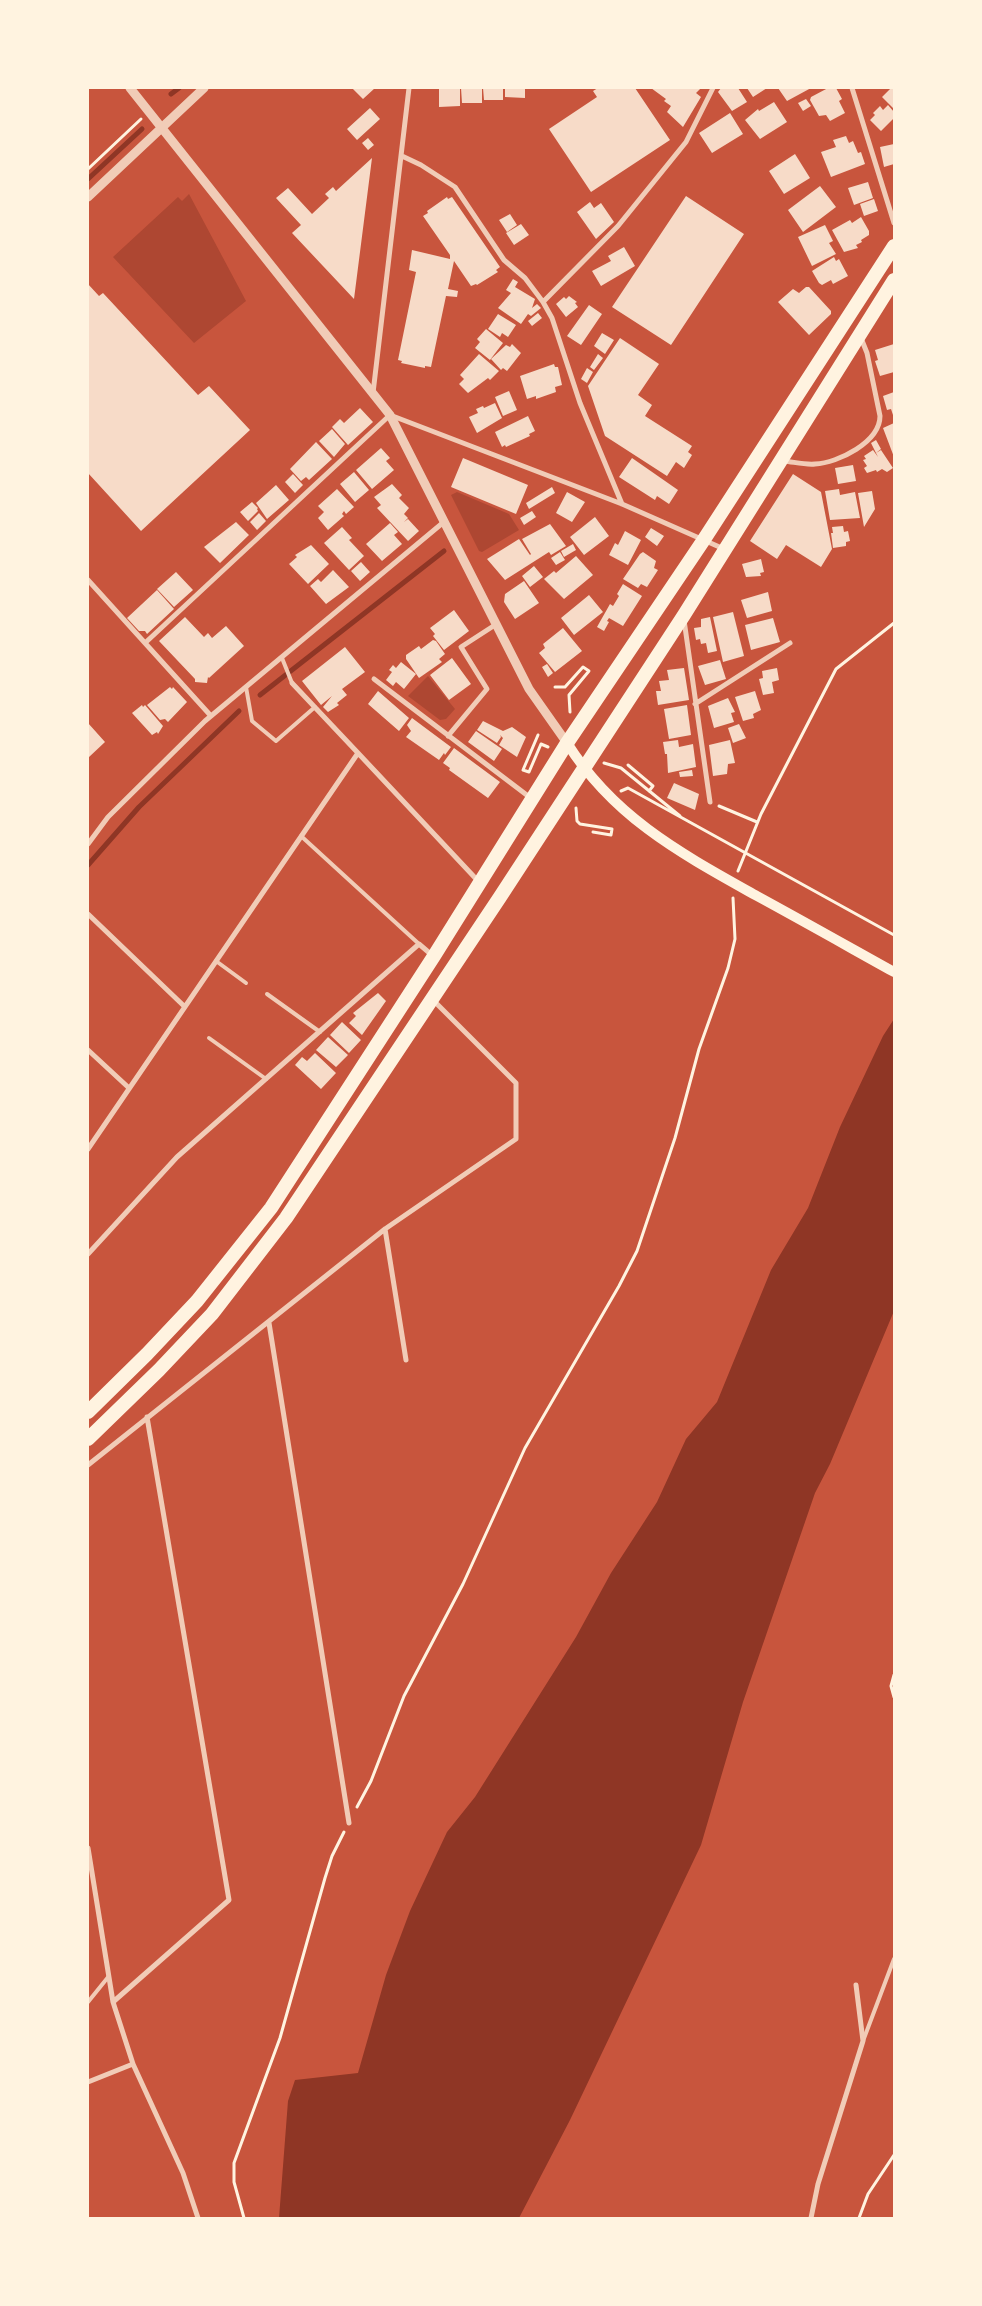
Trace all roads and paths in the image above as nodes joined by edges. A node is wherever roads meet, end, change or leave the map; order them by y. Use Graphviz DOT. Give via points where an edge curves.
graph roads {
  1 [pos="130,88"];
  2 [pos="204,88"];
  3 [pos="410,88"];
  4 [pos="713,88"];
  5 [pos="852,88"];
  6 [pos="149,112"];
  7 [pos="162,128"];
  8 [pos="402,156"];
  9 [pos="88,169"];
  10 [pos="88,197"];
  11 [pos="893,209"];
  12 [pos="894,223"];
  13 [pos="894,246"];
  14 [pos="894,280"];
  15 [pos="544,302"];
  16 [pos="860,335"];
  17 [pos="373,393"];
  18 [pos="390,415"];
  19 [pos="781,460"];
  20 [pos="622,504"];
  21 [pos="445,520"];
  22 [pos="703,541"];
  23 [pos="724,550"];
  24 [pos="88,580"];
  25 [pos="684,614"];
  26 [pos="894,623"];
  27 [pos="495,625"];
  28 [pos="145,643"];
  29 [pos="790,643"];
  30 [pos="282,658"];
  31 [pos="374,679"];
  32 [pos="292,683"];
  33 [pos="246,687"];
  34 [pos="555,687"];
  35 [pos="569,695"];
  36 [pos="695,704"];
  37 [pos="315,707"];
  38 [pos="211,716"];
  39 [pos="538,735"];
  40 [pos="448,736"];
  41 [pos="566,743"];
  42 [pos="541,744"];
  43 [pos="358,753"];
  44 [pos="628,765"];
  45 [pos="583,768"];
  46 [pos="621,768"];
  47 [pos="649,791"];
  48 [pos="607,795"];
  49 [pos="532,799"];
  50 [pos="710,802"];
  51 [pos="577,821"];
  52 [pos="757,822"];
  53 [pos="688,823"];
  54 [pos="593,832"];
  55 [pos="301,836"];
  56 [pos="88,844"];
  57 [pos="735,878"];
  58 [pos="480,882"];
  59 [pos="732,896"];
  60 [pos="88,914"];
  61 [pos="894,935"];
  62 [pos="419,944"];
  63 [pos="434,956"];
  64 [pos="216,961"];
  65 [pos="894,972"];
  66 [pos="246,983"];
  67 [pos="267,994"];
  68 [pos="432,999"];
  69 [pos="185,1007"];
  70 [pos="320,1032"];
  71 [pos="209,1038"];
  72 [pos="88,1050"];
  73 [pos="266,1079"];
  74 [pos="129,1088"];
  75 [pos="88,1149"];
  76 [pos="385,1229"];
  77 [pos="89,1250"];
  78 [pos="269,1323"];
  79 [pos="406,1360"];
  80 [pos="88,1412"];
  81 [pos="147,1417"];
  82 [pos="88,1439"];
  83 [pos="88,1465"];
  84 [pos="894,1675"];
  85 [pos="894,1697"];
  86 [pos="349,1823"];
  87 [pos="88,1848"];
  88 [pos="894,1959"];
  89 [pos="109,1976"];
  90 [pos="856,1985"];
  91 [pos="88,2002"];
  92 [pos="113,2002"];
  93 [pos="863,2041"];
  94 [pos="134,2064"];
  95 [pos="88,2082"];
  96 [pos="894,2155"];
  97 [pos="198,2218"];
  98 [pos="244,2218"];
  99 [pos="811,2218"];
  100 [pos="859,2218"];
  1 -- 6 [label="street"];
  2 -- 7 [label="street"];
  3 -- 8 [label="street"];
  4 -- 15 [label="street" via="686,142 618,226"];
  5 -- 11 [label="street"];
  6 -- 7 [label="street"];
  6 -- 9 [label="path"];
  7 -- 10 [label="street"];
  7 -- 17 [label="street"];
  8 -- 15 [label="street" via="455,187 504,260 525,278"];
  8 -- 17 [label="street"];
  11 -- 12 [label="street"];
  13 -- 22 [label="highway"];
  14 -- 16 [label="highway"];
  15 -- 20 [label="street" via="580,403"];
  16 -- 19 [label="highway"];
  16 -- 19 [label="street" via="867,353 880,425 866,442 846,456 830,462 814,465"];
  17 -- 18 [label="street"];
  18 -- 20 [label="street"];
  18 -- 21 [label="street"];
  18 -- 28 [label="street"];
  19 -- 23 [label="highway"];
  20 -- 22 [label="street"];
  21 -- 27 [label="street"];
  21 -- 30 [label="street"];
  22 -- 23 [label="street"];
  22 -- 41 [label="highway"];
  23 -- 25 [label="highway"];
  24 -- 28 [label="street"];
  25 -- 36 [label="street"];
  25 -- 45 [label="highway"];
  26 -- 52 [label="path" via="836,669"];
  27 -- 40 [label="street" via="461,647 487,689"];
  27 -- 41 [label="street" via="529,689"];
  28 -- 38 [label="street"];
  29 -- 36 [label="street"];
  30 -- 32 [label="lane"];
  30 -- 33 [label="street"];
  31 -- 40 [label="street"];
  32 -- 37 [label="street"];
  33 -- 37 [label="lane" via="252,721 276,741"];
  33 -- 38 [label="street"];
  34 -- 35 [label="path" via="565,687 583,666 589,671"];
  36 -- 50 [label="street"];
  37 -- 43 [label="street"];
  38 -- 56 [label="street" via="108,817"];
  39 -- 42 [label="path" via="523,770 529,772"];
  40 -- 49 [label="street"];
  41 -- 45 [label="main road"];
  41 -- 49 [label="highway"];
  43 -- 55 [label="street"];
  43 -- 58 [label="street"];
  44 -- 47 [label="path" via="653,786"];
  45 -- 48 [label="main road"];
  45 -- 68 [label="highway"];
  46 -- 47 [label="path"];
  47 -- 53 [label="path"];
  48 -- 53 [label="path" via="628,788"];
  48 -- 65 [label="main road" via="654,836"];
  49 -- 58 [label="highway"];
  50 -- 52 [label="path"];
  51 -- 54 [label="path" via="612,829 611,834"];
  52 -- 57 [label="path"];
  53 -- 61 [label="path"];
  55 -- 62 [label="lane"];
  55 -- 64 [label="street"];
  58 -- 63 [label="highway"];
  59 -- 86 [label="path" via="735,938 728,968 699,1049 675,1138 637,1251 525,1448 463,1584 404,1696 371,1781"];
  60 -- 69 [label="street"];
  62 -- 63 [label="street"];
  62 -- 70 [label="street"];
  63 -- 80 [label="highway" via="271,1208 190,1307"];
  64 -- 66 [label="lane"];
  64 -- 69 [label="street"];
  67 -- 70 [label="lane"];
  68 -- 76 [label="street" via="516,1083 516,1139"];
  68 -- 82 [label="highway" via="251,1266 212,1314"];
  69 -- 74 [label="street"];
  70 -- 73 [label="street"];
  71 -- 73 [label="lane"];
  72 -- 74 [label="street"];
  73 -- 77 [label="street" via="176,1156"];
  74 -- 75 [label="street"];
  76 -- 78 [label="street"];
  76 -- 79 [label="street"];
  78 -- 81 [label="street"];
  78 -- 86 [label="street"];
  81 -- 83 [label="street"];
  81 -- 92 [label="street" via="229,1900"];
  84 -- 85 [label="path" via="891,1686"];
  86 -- 98 [label="path" via="330,1863 280,2038 234,2163 234,2182"];
  87 -- 89 [label="street"];
  88 -- 93 [label="lane"];
  89 -- 91 [label="lane"];
  89 -- 92 [label="street"];
  90 -- 93 [label="street"];
  92 -- 94 [label="street"];
  93 -- 99 [label="street" via="818,2184"];
  94 -- 95 [label="street"];
  94 -- 97 [label="street" via="183,2174"];
  96 -- 100 [label="path" via="868,2194"];
}
